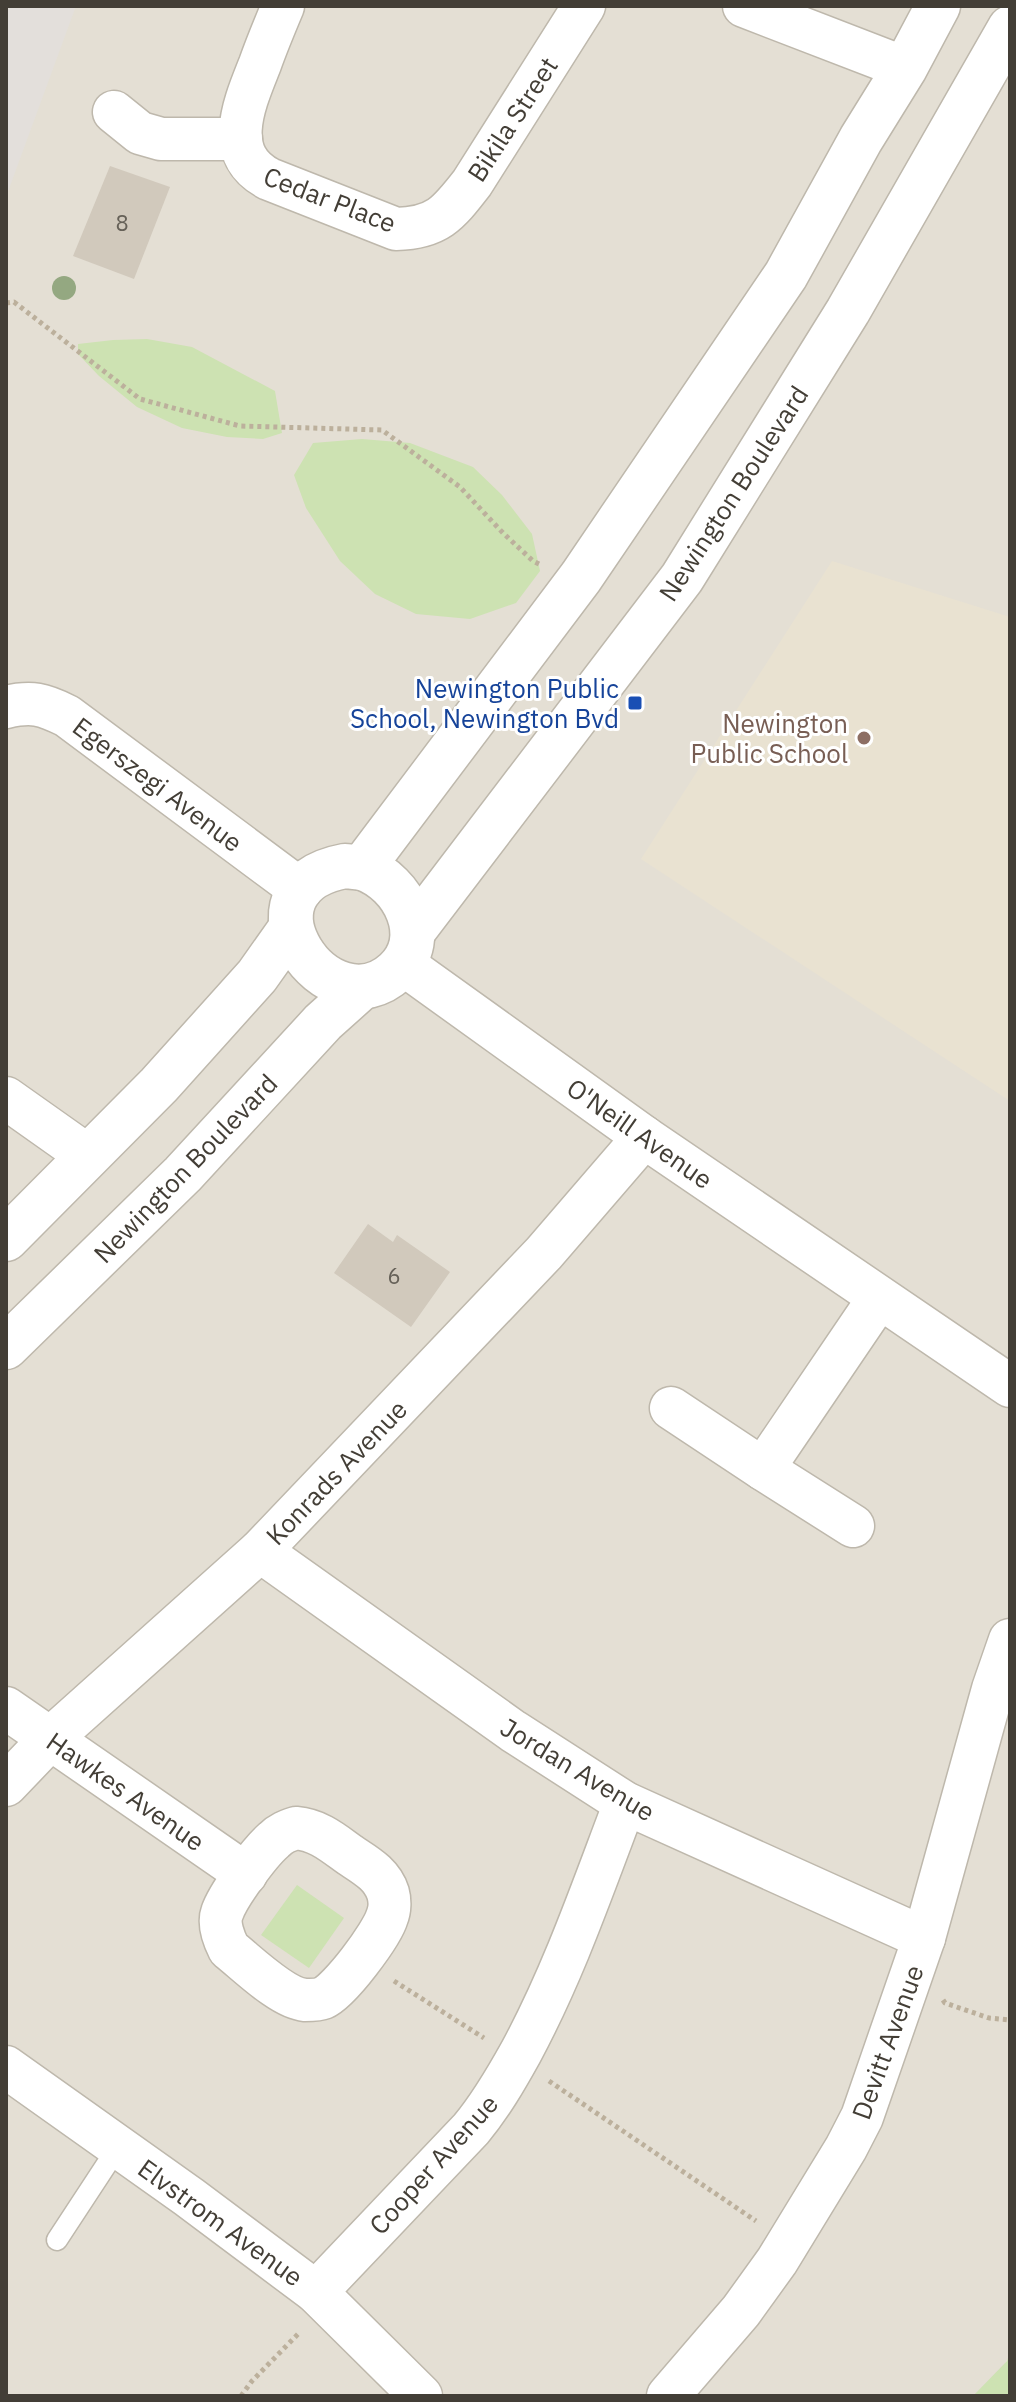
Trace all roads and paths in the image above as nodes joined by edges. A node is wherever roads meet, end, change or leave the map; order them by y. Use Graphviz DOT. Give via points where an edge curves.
graph roads {
  1 [pos="283,6"];
  2 [pos="584,6"];
  3 [pos="744,6"];
  4 [pos="938,6"];
  5 [pos="1010,28"];
  6 [pos="905,68"];
  7 [pos="114,112"];
  8 [pos="241,139"];
  9 [pos="430,224"];
  10 [pos="6,303"];
  11 [pos="581,577"];
  12 [pos="6,707"];
  13 [pos="362,868"];
  14 [pos="296,909"];
  15 [pos="408,947"];
  16 [pos="362,987"];
  17 [pos="6,1098"];
  18 [pos="644,1137"];
  19 [pos="88,1156"];
  20 [pos="6,1239"];
  21 [pos="879,1298"];
  22 [pos="6,1347"];
  23 [pos="1010,1386"];
  24 [pos="671,1408"];
  25 [pos="763,1469"];
  26 [pos="853,1526"];
  27 [pos="260,1551"];
  28 [pos="1010,1640"];
  29 [pos="6,1708"];
  30 [pos="50,1739"];
  31 [pos="6,1785"];
  32 [pos="625,1803"];
  33 [pos="246,1874"];
  34 [pos="922,1945"];
  35 [pos="360,1959"];
  36 [pos="1010,2020"];
  37 [pos="516,2059"];
  38 [pos="6,2067"];
  39 [pos="118,2147"];
  40 [pos="57,2240"];
  41 [pos="788,2243"];
  42 [pos="322,2298"];
  43 [pos="241,2396"];
  44 [pos="421,2396"];
  45 [pos="668,2396"];
  1 -- 8 [label="street" via="245,101"];
  2 -- 9 [label="street, Bikila Street" via="472,183 446,214"];
  3 -- 6 [label="street"];
  4 -- 6 [label="street"];
  5 -- 15 [label="street, Newington Boulevard" via="848,311 691,565"];
  6 -- 11 [label="street" via="786,275"];
  7 -- 8 [label="street, Cedar Place" via="140,133 161,139"];
  8 -- 9 [label="street, Cedar Place" via="249,164 269,179 396,229"];
  10 -- 11 [label="path" via="14,302 140,399 240,426 382,430 460,487 533,561"];
  11 -- 13 [label="street"];
  12 -- 14 [label="street, Egerszegi Avenue" via="28,702 67,716"];
  13 -- 14 [label="street" via="328,869 313,877"];
  13 -- 15 [label="street" via="381,878 408,910"];
  14 -- 16 [label="street" via="297,947 309,963 324,975"];
  14 -- 19 [label="street" via="257,976"];
  15 -- 16 [label="street" via="391,975"];
  15 -- 18 [label="street, O'Neill Avenue"];
  16 -- 22 [label="street, Newington Boulevard" via="183,1174"];
  17 -- 19 [label="street"];
  18 -- 21 [label="street, O'Neill Avenue"];
  18 -- 27 [label="street, Konrads Avenue" via="544,1253"];
  19 -- 20 [label="street"];
  21 -- 23 [label="street, O'Neill Avenue"];
  21 -- 25 [label="street"];
  24 -- 25 [label="street"];
  25 -- 26 [label="street"];
  27 -- 30 [label="street, Konrads Avenue"];
  27 -- 32 [label="street, Jordan Avenue" via="513,1731"];
  28 -- 34 [label="street, Devitt Avenue"];
  29 -- 30 [label="street, Hawkes Avenue"];
  30 -- 31 [label="street, Konrads Avenue"];
  30 -- 33 [label="street, Hawkes Avenue"];
  32 -- 34 [label="street, Jordan Avenue"];
  32 -- 37 [label="street, Cooper Avenue" via="559,1977"];
  33 -- 35 [label="street" via="223,1912 224,1940 289,1995 322,1998 342,1984"];
  33 -- 35 [label="street" via="272,1841 296,1828 320,1833 376,1873 387,1890 388,1915"];
  34 -- 36 [label="path" via="945,2003"];
  34 -- 41 [label="street, Devitt Avenue" via="862,2117"];
  35 -- 37 [label="path"];
  37 -- 41 [label="path"];
  37 -- 42 [label="street, Cooper Avenue" via="486,2111"];
  38 -- 39 [label="street, Elvstrom Avenue"];
  39 -- 40 [label="lane"];
  39 -- 42 [label="street, Elvstrom Avenue"];
  41 -- 45 [label="street, Devitt Avenue" via="741,2311"];
  42 -- 43 [label="path"];
  42 -- 44 [label="street, Elvstrom Avenue"];
}
